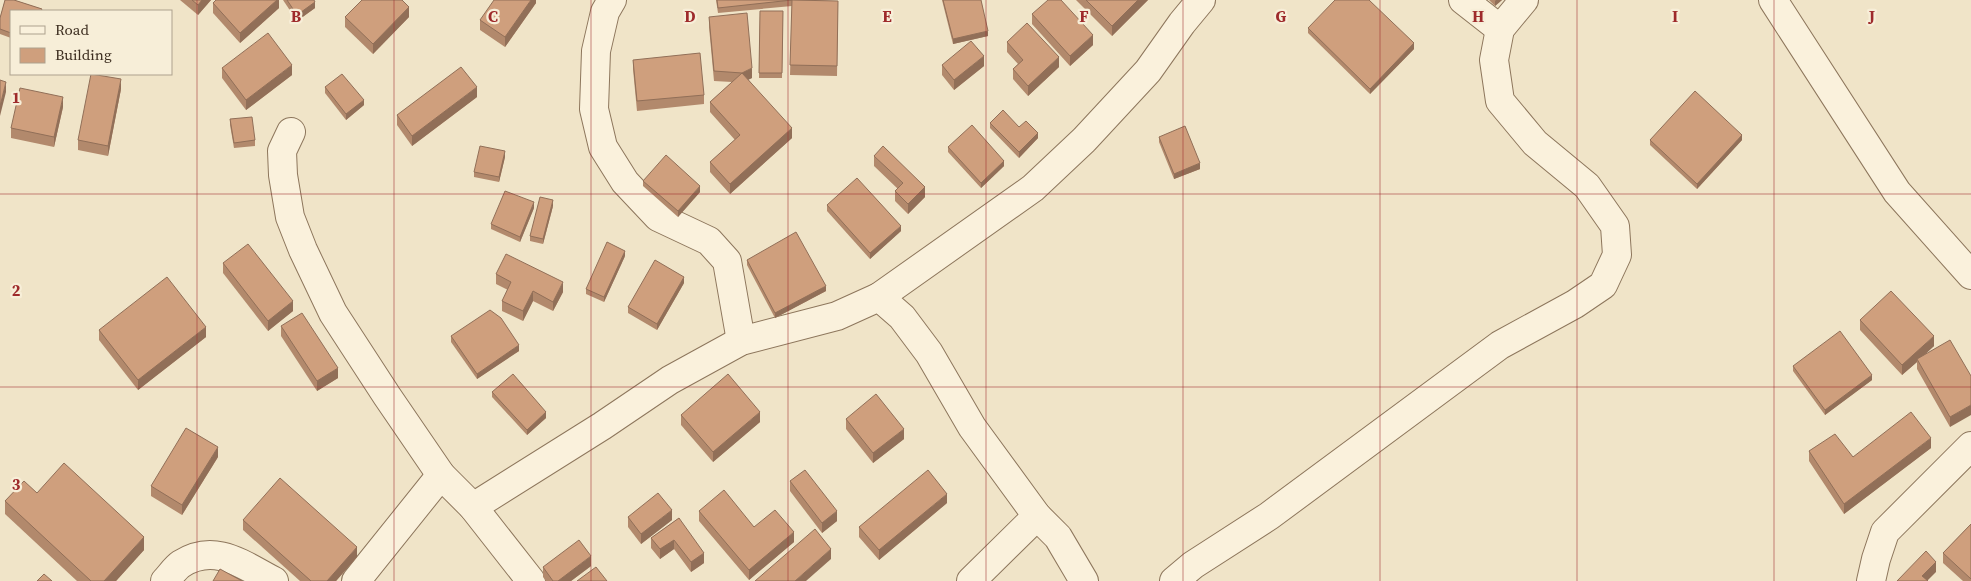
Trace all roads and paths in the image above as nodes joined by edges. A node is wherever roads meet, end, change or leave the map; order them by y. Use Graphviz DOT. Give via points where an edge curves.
graph roads {
  1 [pos="612,0"];
  2 [pos="1201,0"];
  3 [pos="1463,0"];
  4 [pos="1524,0"];
  5 [pos="1773,0"];
  6 [pos="1500,29"];
  7 [pos="291,132"];
  8 [pos="1971,275"];
  9 [pos="879,297"];
  10 [pos="741,341"];
  11 [pos="1971,446"];
  12 [pos="442,475"];
  13 [pos="473,507"];
  14 [pos="1037,516"];
  15 [pos="165,581"];
  16 [pos="274,581"];
  17 [pos="356,581"];
  18 [pos="531,581"];
  19 [pos="971,581"];
  20 [pos="1084,581"];
  21 [pos="1174,581"];
  22 [pos="1871,581"];
  1 -- 10 [label="street" via="605,12 596,51 594,109 603,147 625,182 658,217 709,241 727,261"];
  2 -- 9 [label="street" via="1148,71 1084,140 1033,188"];
  3 -- 6 [label="street"];
  4 -- 6 [label="street"];
  5 -- 8 [label="street" via="1897,192"];
  6 -- 21 [label="street" via="1494,60 1500,100 1535,143 1587,186 1615,226 1617,255 1604,285 1500,345 1269,516"];
  7 -- 12 [label="street" via="282,151 283,175 290,217 303,250 334,313"];
  9 -- 10 [label="street" via="837,316"];
  9 -- 14 [label="street" via="902,317 929,354 972,427"];
  10 -- 13 [label="street" via="670,380"];
  11 -- 22 [label="street" via="1885,532"];
  12 -- 13 [label="street"];
  12 -- 17 [label="street"];
  13 -- 18 [label="street"];
  14 -- 19 [label="street"];
  14 -- 20 [label="street" via="1058,537"];
  15 -- 16 [label="street" via="180,565 201,555 229,557"];
}
